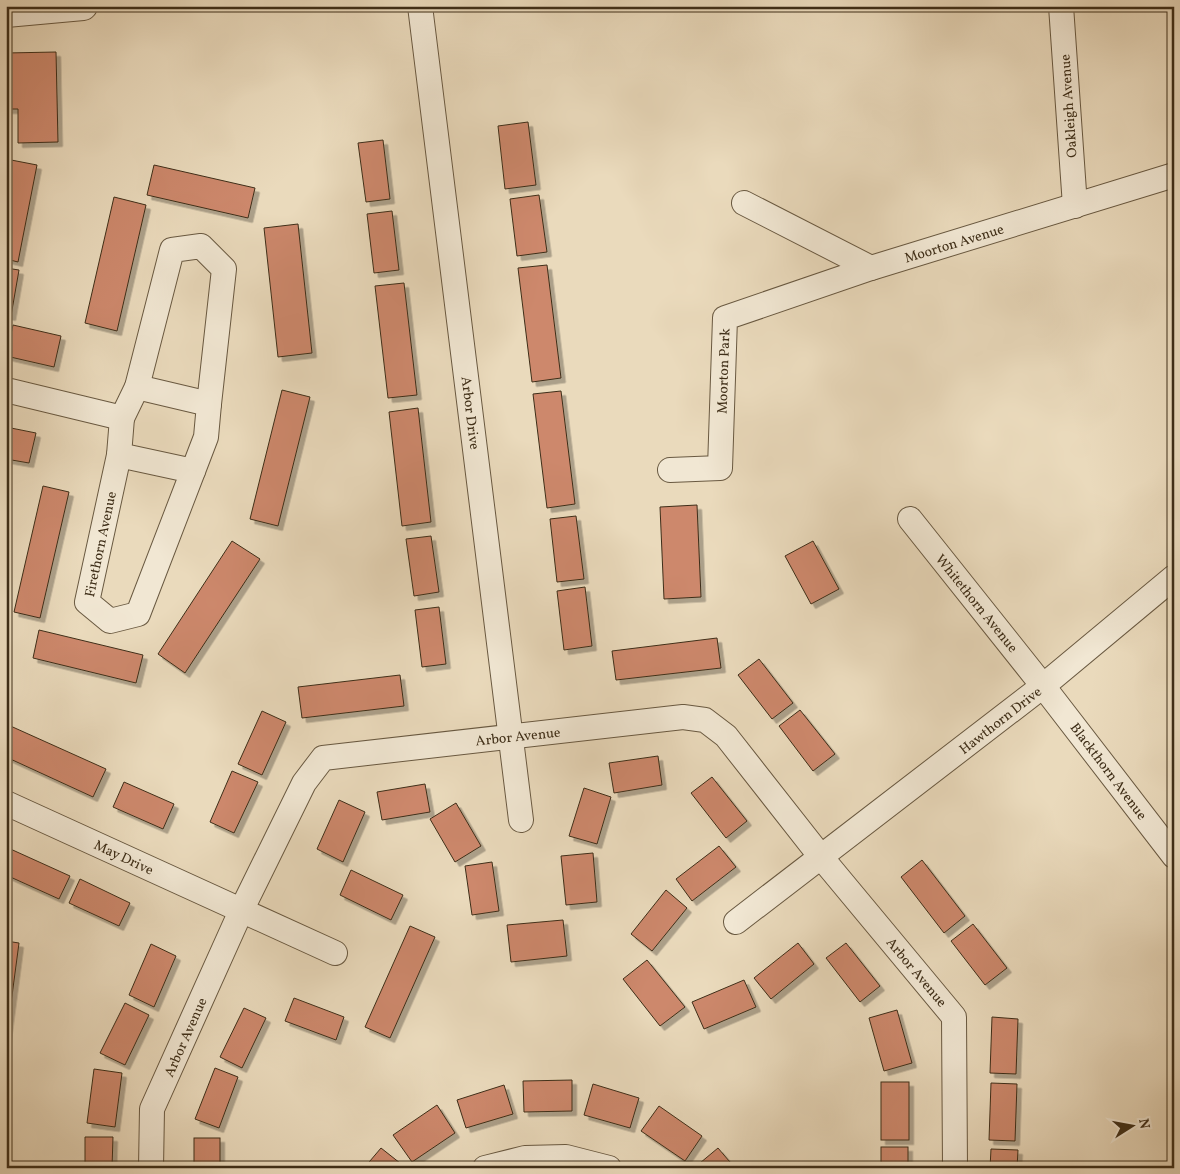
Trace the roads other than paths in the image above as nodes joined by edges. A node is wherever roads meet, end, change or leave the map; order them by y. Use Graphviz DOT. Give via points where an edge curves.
graph roads {
  1 [pos="83,6"];
  2 [pos="420,6"];
  3 [pos="1061,6"];
  4 [pos="6,13"];
  5 [pos="1174,175"];
  6 [pos="744,203"];
  7 [pos="1075,206"];
  8 [pos="871,268"];
  9 [pos="137,387"];
  10 [pos="6,390"];
  11 [pos="209,404"];
  12 [pos="122,418"];
  13 [pos="119,455"];
  14 [pos="670,470"];
  15 [pos="192,471"];
  16 [pos="910,520"];
  17 [pos="1174,577"];
  18 [pos="1043,686"];
  19 [pos="511,736"];
  20 [pos="6,803"];
  21 [pos="521,820"];
  22 [pos="1174,856"];
  23 [pos="822,857"];
  24 [pos="241,911"];
  25 [pos="736,922"];
  26 [pos="335,953"];
  27 [pos="151,1168"];
  28 [pos="485,1168"];
  29 [pos="609,1168"];
  30 [pos="955,1168"];
  1 -- 4 [label="street"];
  2 -- 19 [label="street, Arbor Drive"];
  3 -- 7 [label="street, Oakleigh Avenue"];
  5 -- 7 [label="street, Moorton Avenue"];
  6 -- 8 [label="street"];
  7 -- 8 [label="street, Moorton Avenue"];
  8 -- 14 [label="street, Moorton Park" via="725,318 720,468"];
  9 -- 11 [label="street"];
  9 -- 11 [label="street, Firethorn Avenue" via="172,250 201,246 224,269"];
  9 -- 12 [label="street, Firethorn Avenue"];
  10 -- 12 [label="street"];
  11 -- 15 [label="street, Firethorn Avenue" via="206,437"];
  12 -- 13 [label="street, Firethorn Avenue"];
  13 -- 15 [label="street"];
  13 -- 15 [label="street, Firethorn Avenue" via="86,602 110,621 138,614"];
  16 -- 18 [label="street, Whitethorn Avenue"];
  17 -- 18 [label="street, Hawthorn Drive"];
  18 -- 22 [label="street, Blackthorn Avenue"];
  18 -- 23 [label="street, Hawthorn Drive"];
  19 -- 21 [label="street, Arbor Drive"];
  19 -- 23 [label="street, Arbor Avenue" via="683,717 706,720 726,736"];
  19 -- 24 [label="street, Arbor Avenue" via="323,758 304,783"];
  20 -- 24 [label="street, May Drive"];
  23 -- 25 [label="street"];
  23 -- 30 [label="street, Arbor Avenue" via="954,1017"];
  24 -- 26 [label="street"];
  24 -- 27 [label="street, Arbor Avenue" via="152,1109"];
  28 -- 29 [label="street" via="525,1158 566,1156"];
}
